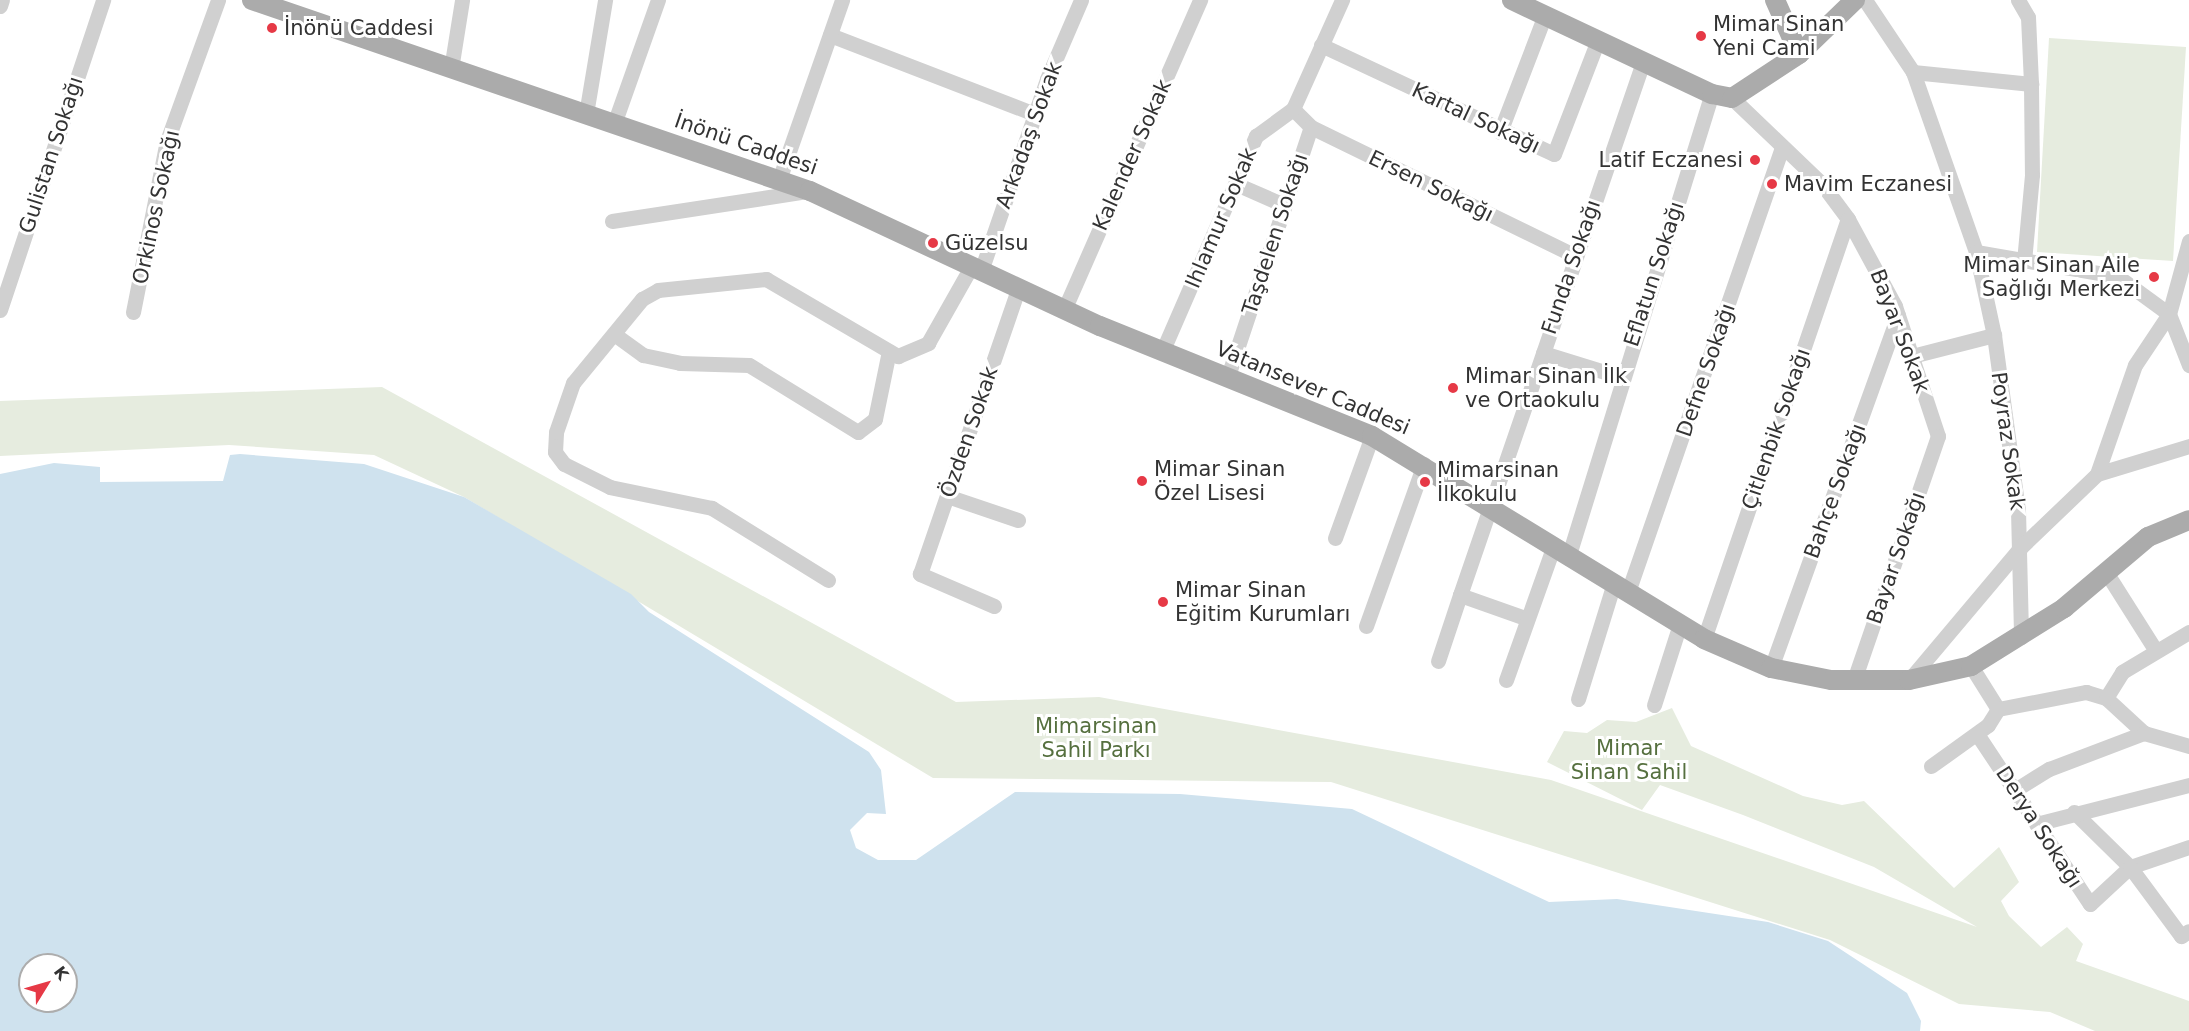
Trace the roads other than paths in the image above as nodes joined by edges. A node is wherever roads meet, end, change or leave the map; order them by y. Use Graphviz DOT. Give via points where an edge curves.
graph roads {
  1 [pos="2,0"];
  2 [pos="103,0"];
  3 [pos="218,0"];
  4 [pos="252,0"];
  5 [pos="462,0"];
  6 [pos="605,0"];
  7 [pos="658,0"];
  8 [pos="842,0"];
  9 [pos="1081,0"];
  10 [pos="1200,0"];
  11 [pos="1342,0"];
  12 [pos="1512,0"];
  13 [pos="1775,0"];
  14 [pos="1855,0"];
  15 [pos="1865,0"];
  16 [pos="2018,0"];
  17 [pos="0,6"];
  18 [pos="1545,15"];
  19 [pos="830,34"];
  20 [pos="1599,40"];
  21 [pos="1321,45"];
  22 [pos="1799,54"];
  23 [pos="1643,62"];
  24 [pos="451,69"];
  25 [pos="1913,72"];
  26 [pos="2031,84"];
  27 [pos="1712,94"];
  28 [pos="1732,98"];
  29 [pos="1293,109"];
  30 [pos="586,114"];
  31 [pos="1035,114"];
  32 [pos="614,124"];
  33 [pos="1311,127"];
  34 [pos="1500,132"];
  35 [pos="1782,147"];
  36 [pos="779,180"];
  37 [pos="1236,184"];
  38 [pos="810,191"];
  39 [pos="1284,205"];
  40 [pos="1848,219"];
  41 [pos="612,221"];
  42 [pos="881,224"];
  43 [pos="2189,242"];
  44 [pos="1976,252"];
  45 [pos="1574,255"];
  46 [pos="2024,262"];
  47 [pos="976,269"];
  48 [pos="1018,289"];
  49 [pos="0,310"];
  50 [pos="1064,310"];
  51 [pos="134,312"];
  52 [pos="2169,314"];
  53 [pos="1898,315"];
  54 [pos="2182,327"];
  55 [pos="614,334"];
  56 [pos="1994,335"];
  57 [pos="890,351"];
  58 [pos="1162,352"];
  59 [pos="1543,352"];
  60 [pos="1912,356"];
  61 [pos="2189,365"];
  62 [pos="1228,376"];
  63 [pos="1621,377"];
  64 [pos="1372,436"];
  65 [pos="1938,436"];
  66 [pos="2189,446"];
  67 [pos="1424,464"];
  68 [pos="2097,474"];
  69 [pos="947,496"];
  70 [pos="1492,508"];
  71 [pos="1018,520"];
  72 [pos="2189,520"];
  73 [pos="1335,538"];
  74 [pos="2021,547"];
  75 [pos="1560,553"];
  76 [pos="2106,572"];
  77 [pos="828,580"];
  78 [pos="1621,588"];
  79 [pos="1460,595"];
  80 [pos="994,606"];
  81 [pos="1525,618"];
  82 [pos="1680,624"];
  83 [pos="1366,626"];
  84 [pos="2189,632"];
  85 [pos="2021,637"];
  86 [pos="1704,639"];
  87 [pos="2156,651"];
  88 [pos="1438,662"];
  89 [pos="1971,666"];
  90 [pos="1771,668"];
  91 [pos="1506,680"];
  92 [pos="1854,680"];
  93 [pos="1909,680"];
  94 [pos="1578,699"];
  95 [pos="2106,699"];
  96 [pos="1654,705"];
  97 [pos="1998,709"];
  98 [pos="2144,733"];
  99 [pos="1977,734"];
  100 [pos="2189,746"];
  101 [pos="1931,765"];
  102 [pos="2189,785"];
  103 [pos="2015,790"];
  104 [pos="2074,812"];
  105 [pos="2036,824"];
  106 [pos="2189,847"];
  107 [pos="2130,867"];
  108 [pos="2189,931"];
  1 -- 17 [label="street"];
  2 -- 49 [label="street, Gulistan Sokağı"];
  3 -- 51 [label="street, Orkinos Sokağı" via="167,141"];
  4 -- 24 [label="main road, İnönü Caddesi"];
  5 -- 24 [label="street"];
  6 -- 30 [label="street"];
  7 -- 32 [label="street"];
  8 -- 19 [label="street"];
  9 -- 31 [label="street, Arkadaş Sokak"];
  10 -- 50 [label="street, Kalender Sokak"];
  11 -- 21 [label="street"];
  12 -- 18 [label="main road"];
  13 -- 22 [label="main road"];
  14 -- 22 [label="main road"];
  15 -- 25 [label="street, Poyraz Sokak"];
  16 -- 26 [label="street" via="2028,17"];
  18 -- 20 [label="main road"];
  18 -- 34 [label="street"];
  19 -- 31 [label="street"];
  19 -- 36 [label="street"];
  20 -- 23 [label="main road"];
  20 -- 34 [label="street, Kartal Sokağı" via="1554,154"];
  21 -- 29 [label="street"];
  21 -- 34 [label="street, Kartal Sokağı"];
  22 -- 28 [label="main road"];
  23 -- 27 [label="main road"];
  23 -- 45 [label="street, Funda Sokağı"];
  24 -- 30 [label="main road, İnönü Caddesi"];
  25 -- 26 [label="street"];
  25 -- 44 [label="street, Poyraz Sokak"];
  26 -- 46 [label="street" via="2032,176"];
  27 -- 28 [label="main road"];
  27 -- 63 [label="street, Eflatun Sokağı"];
  28 -- 35 [label="street, Bayar Sokak"];
  29 -- 33 [label="street, Ersen Sokağı"];
  29 -- 37 [label="street, Ihlamur Sokak" via="1256,136"];
  30 -- 32 [label="main road, İnönü Caddesi"];
  31 -- 47 [label="street, Arkadaş Sokak"];
  32 -- 36 [label="main road, İnönü Caddesi"];
  33 -- 39 [label="street, Taşdelen Sokağı"];
  33 -- 45 [label="street, Ersen Sokağı"];
  35 -- 40 [label="street, Bayar Sokak" via="1822,184"];
  35 -- 78 [label="street, Defne Sokağı"];
  36 -- 38 [label="main road, İnönü Caddesi"];
  37 -- 39 [label="street"];
  37 -- 58 [label="street, Ihlamur Sokak"];
  38 -- 41 [label="street"];
  38 -- 42 [label="main road, İnönü Caddesi"];
  39 -- 62 [label="street, Taşdelen Sokağı"];
  40 -- 53 [label="street, Bayar Sokak"];
  40 -- 86 [label="street, Çitlenbik Sokağı"];
  42 -- 47 [label="main road, Vatansever Caddesi"];
  43 -- 52 [label="street"];
  44 -- 46 [label="street"];
  44 -- 56 [label="street, Poyraz Sokak"];
  45 -- 59 [label="street, Funda Sokağı"];
  46 -- 52 [label="street" via="2117,276"];
  47 -- 48 [label="main road, Vatansever Caddesi"];
  47 -- 57 [label="street, Arkadaş Sokak" via="928,343 898,356"];
  48 -- 50 [label="main road, Vatansever Caddesi"];
  48 -- 69 [label="street, Özden Sokak"];
  50 -- 58 [label="main road, Vatansever Caddesi"];
  52 -- 54 [label="street"];
  52 -- 68 [label="street" via="2135,365"];
  53 -- 60 [label="street, Bayar Sokak"];
  53 -- 90 [label="street, Bahçe Sokağı"];
  54 -- 61 [label="street"];
  55 -- 57 [label="street" via="642,299 658,290 766,279"];
  55 -- 57 [label="street" via="643,355 680,363 749,365 858,432 875,419"];
  55 -- 77 [label="street" via="573,383 556,432 555,452 578,476 610,487 712,508"];
  56 -- 60 [label="street"];
  56 -- 74 [label="street, Poyraz Sokak"];
  58 -- 62 [label="main road, Vatansever Caddesi"];
  59 -- 63 [label="street"];
  59 -- 70 [label="street, Funda Sokağı"];
  60 -- 65 [label="street, Bayar Sokak"];
  62 -- 64 [label="main road, Vatansever Caddesi"];
  63 -- 75 [label="street, Eflatun Sokağı"];
  64 -- 67 [label="main road, Vatansever Caddesi"];
  64 -- 73 [label="street"];
  65 -- 92 [label="street, Bayar Sokağı"];
  66 -- 68 [label="street"];
  67 -- 70 [label="main road, Vatansever Caddesi"];
  67 -- 83 [label="street"];
  68 -- 74 [label="street"];
  69 -- 71 [label="street"];
  69 -- 80 [label="street, Özden Sokak" via="920,574"];
  70 -- 75 [label="main road, Vatansever Caddesi"];
  70 -- 79 [label="street, Funda Sokağı"];
  72 -- 76 [label="main road, Vatansever Caddesi" via="2148,537"];
  74 -- 85 [label="street, Poyraz Sokak"];
  74 -- 93 [label="street"];
  75 -- 78 [label="main road, Vatansever Caddesi"];
  75 -- 81 [label="street, Eflatun Sokağı"];
  76 -- 85 [label="main road, Vatansever Caddesi"];
  76 -- 87 [label="street"];
  78 -- 82 [label="main road, Vatansever Caddesi"];
  78 -- 94 [label="street, Defne Sokağı"];
  79 -- 81 [label="street"];
  79 -- 88 [label="street, Funda Sokağı"];
  81 -- 91 [label="street, Eflatun Sokağı"];
  82 -- 86 [label="main road, Vatansever Caddesi"];
  82 -- 96 [label="street"];
  84 -- 87 [label="street"];
  85 -- 89 [label="main road, Vatansever Caddesi"];
  86 -- 90 [label="main road, Vatansever Caddesi"];
  87 -- 95 [label="street" via="2121,672"];
  89 -- 93 [label="main road, Vatansever Caddesi"];
  89 -- 97 [label="street"];
  90 -- 92 [label="main road, Vatansever Caddesi"];
  92 -- 93 [label="main road, Vatansever Caddesi"];
  95 -- 97 [label="street" via="2073,693"];
  95 -- 98 [label="street"];
  97 -- 99 [label="street"];
  98 -- 100 [label="street"];
  98 -- 103 [label="street" via="2049,769"];
  99 -- 101 [label="street"];
  99 -- 103 [label="street, Derya Sokağı"];
  102 -- 104 [label="street"];
  103 -- 105 [label="street, Derya Sokağı"];
  104 -- 105 [label="street"];
  104 -- 107 [label="street"];
  105 -- 107 [label="street, Derya Sokağı" via="2091,904"];
  106 -- 107 [label="street"];
  107 -- 108 [label="street" via="2181,936"];
}
